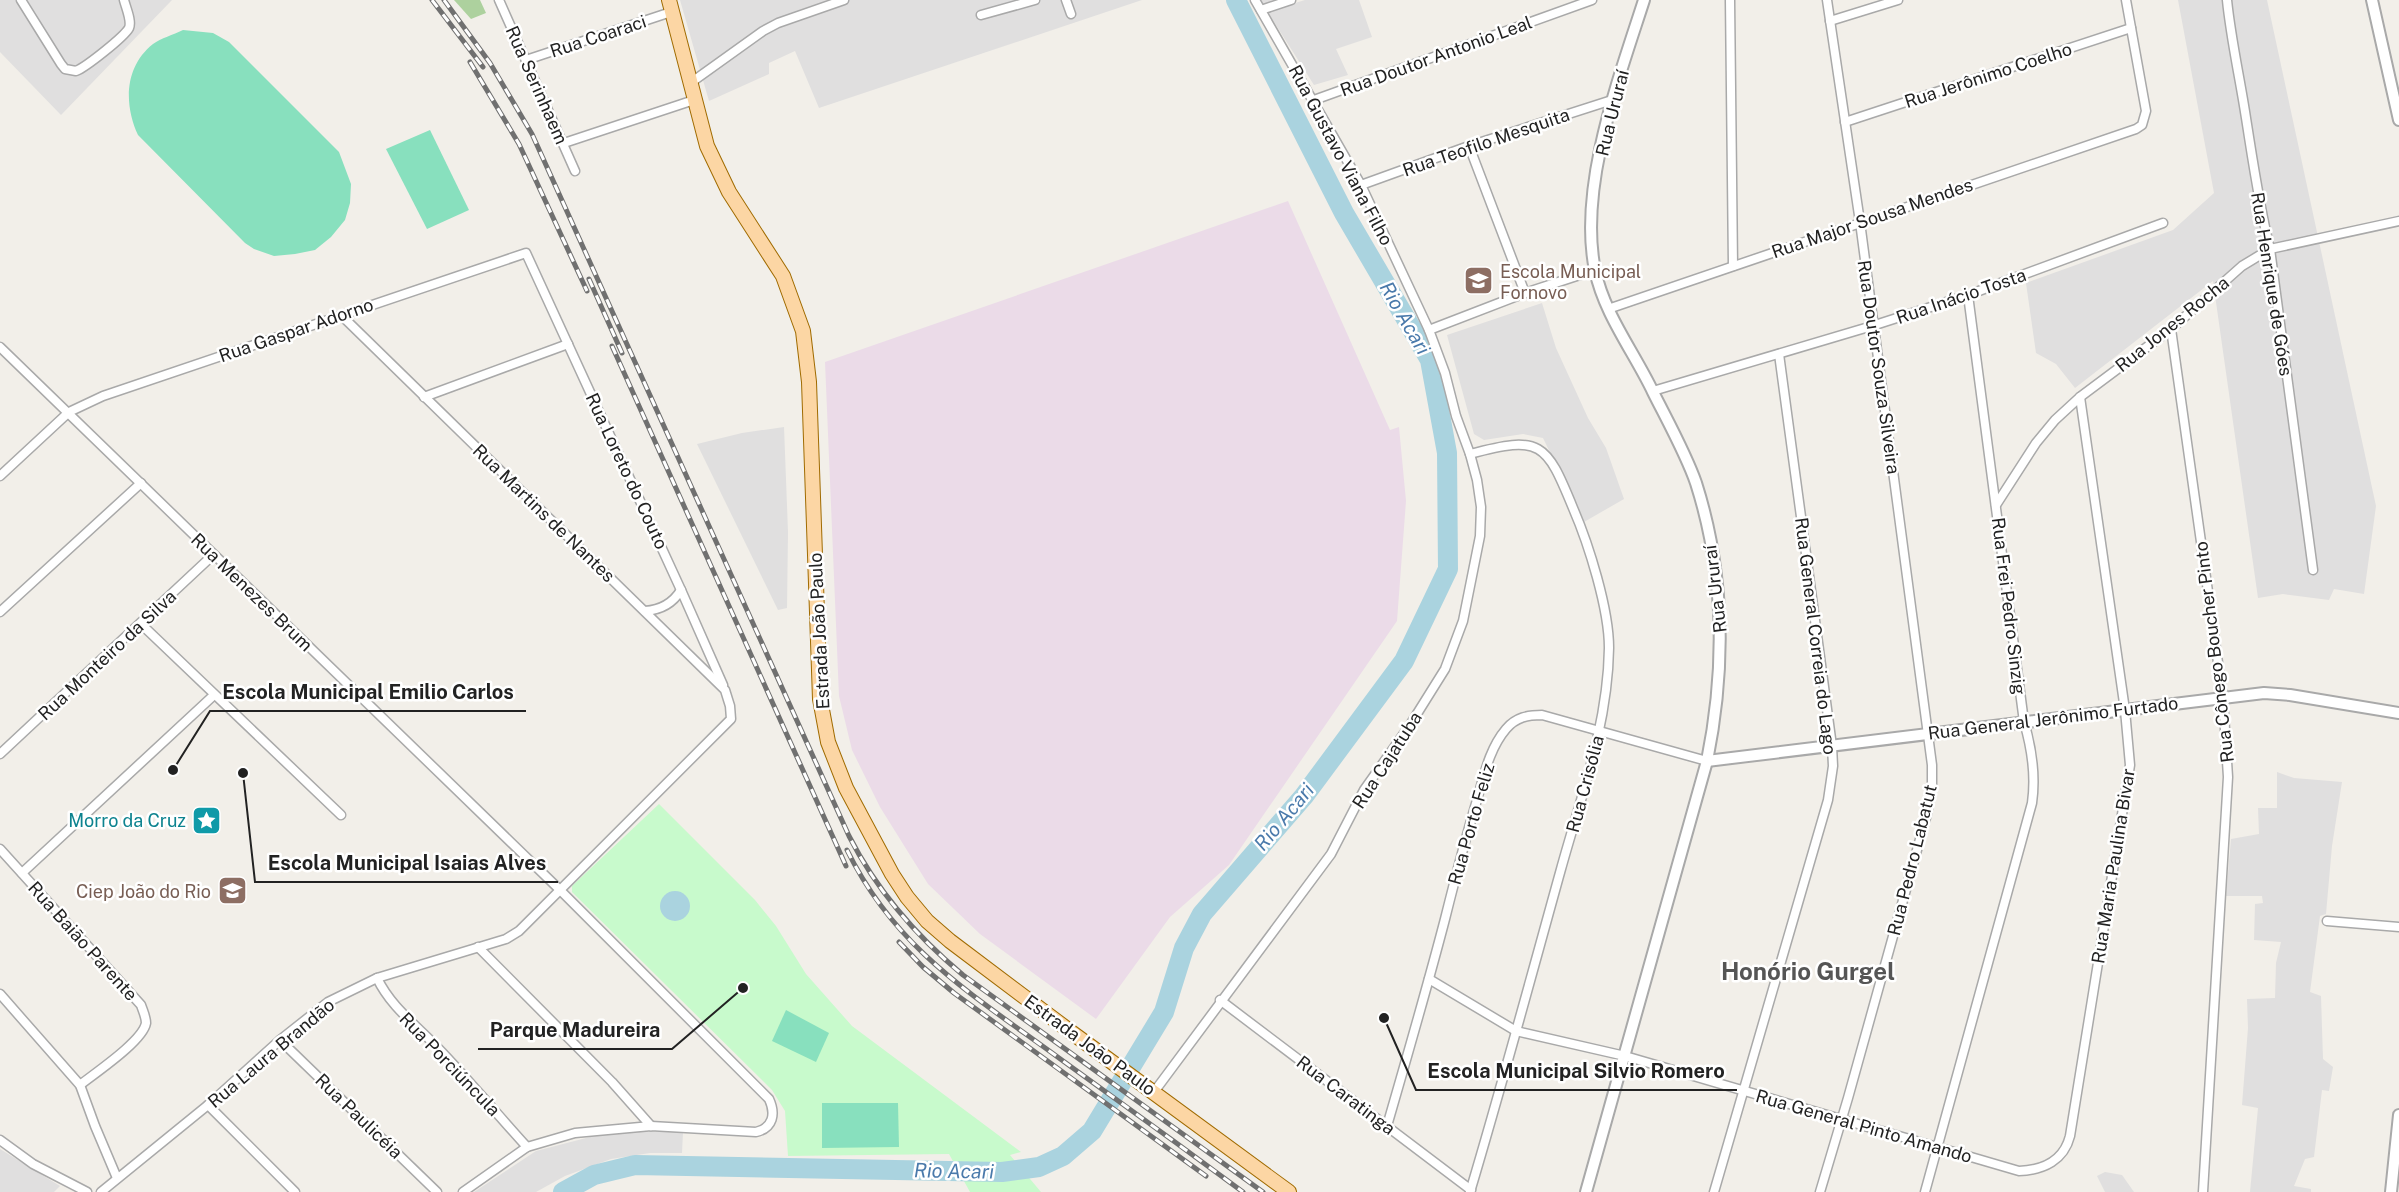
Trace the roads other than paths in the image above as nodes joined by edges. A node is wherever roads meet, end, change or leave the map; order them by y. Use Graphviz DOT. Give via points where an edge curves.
graph roads {
  1 [pos="21,0"];
  2 [pos="124,0"];
  3 [pos="499,0"];
  4 [pos="844,0"];
  5 [pos="1035,0"];
  6 [pos="1066,0"];
  7 [pos="1255,0"];
  8 [pos="1291,0"];
  9 [pos="1592,0"];
  10 [pos="1644,0"];
  11 [pos="1730,0"];
  12 [pos="1827,0"];
  13 [pos="1898,0"];
  14 [pos="2126,0"];
  15 [pos="2227,0"];
  16 [pos="2372,0"];
  17 [pos="670,6"];
  18 [pos="1261,10"];
  19 [pos="1071,14"];
  20 [pos="981,15"];
  21 [pos="1830,21"];
  22 [pos="2131,28"];
  23 [pos="526,60"];
  24 [pos="690,84"];
  25 [pos="694,100"];
  26 [pos="1314,100"];
  27 [pos="1612,100"];
  28 [pos="2399,120"];
  29 [pos="1845,122"];
  30 [pos="564,143"];
  31 [pos="1469,146"];
  32 [pos="575,171"];
  33 [pos="1361,185"];
  34 [pos="2399,220"];
  35 [pos="1860,222"];
  36 [pos="2163,223"];
  37 [pos="2270,249"];
  38 [pos="526,253"];
  39 [pos="1732,266"];
  40 [pos="1595,270"];
  41 [pos="1525,293"];
  42 [pos="1968,295"];
  43 [pos="1608,309"];
  44 [pos="341,315"];
  45 [pos="1872,326"];
  46 [pos="2171,329"];
  47 [pos="1429,330"];
  48 [pos="568,344"];
  49 [pos="0,347"];
  50 [pos="1779,354"];
  51 [pos="1653,391"];
  52 [pos="424,397"];
  53 [pos="2080,397"];
  54 [pos="69,412"];
  55 [pos="1456,416"];
  56 [pos="1470,454"];
  57 [pos="0,476"];
  58 [pos="141,483"];
  59 [pos="1996,505"];
  60 [pos="213,555"];
  61 [pos="2313,570"];
  62 [pos="681,590"];
  63 [pos="645,611"];
  64 [pos="0,612"];
  65 [pos="141,624"];
  66 [pos="725,690"];
  67 [pos="214,695"];
  68 [pos="2223,698"];
  69 [pos="2125,710"];
  70 [pos="2399,713"];
  71 [pos="2024,722"];
  72 [pos="1600,730"];
  73 [pos="1929,734"];
  74 [pos="1833,746"];
  75 [pos="0,754"];
  76 [pos="1707,761"];
  77 [pos="341,815"];
  78 [pos="0,849"];
  79 [pos="22,873"];
  80 [pos="559,889"];
  81 [pos="2327,921"];
  82 [pos="2399,927"];
  83 [pos="478,947"];
  84 [pos="377,978"];
  85 [pos="1430,979"];
  86 [pos="0,994"];
  87 [pos="1220,1000"];
  88 [pos="1516,1030"];
  89 [pos="280,1040"];
  90 [pos="1625,1056"];
  91 [pos="80,1085"];
  92 [pos="1150,1089"];
  93 [pos="1742,1090"];
  94 [pos="208,1105"];
  95 [pos="2399,1115"];
  96 [pos="1842,1119"];
  97 [pos="651,1126"];
  98 [pos="1387,1126"];
  99 [pos="0,1140"];
  100 [pos="527,1147"];
  101 [pos="1937,1148"];
  102 [pos="2031,1171"];
  103 [pos="117,1178"];
  104 [pos="1471,1191"];
  105 [pos="87,1192"];
  106 [pos="101,1192"];
  107 [pos="295,1192"];
  108 [pos="437,1192"];
  109 [pos="463,1192"];
  110 [pos="1289,1192"];
  111 [pos="1586,1192"];
  112 [pos="1714,1192"];
  113 [pos="1820,1192"];
  114 [pos="1925,1192"];
  115 [pos="2203,1192"];
  116 [pos="2391,1192"];
  1 -- 2 [label="street" via="61,64 70,71 89,64 128,30"];
  3 -- 23 [label="street, Rua Serinhaem"];
  4 -- 24 [label="street" via="763,31"];
  5 -- 20 [label="street"];
  6 -- 19 [label="street"];
  7 -- 18 [label="street, Rua Gustavo Viana Filho"];
  8 -- 18 [label="street"];
  9 -- 26 [label="street, Rua Doutor Antonio Leal"];
  10 -- 27 [label="street, Rua Ururaí"];
  11 -- 39 [label="street"];
  12 -- 21 [label="street, Rua Doutor Souza Silveira"];
  13 -- 21 [label="street"];
  14 -- 22 [label="street"];
  15 -- 37 [label="street, Rua Henrique de Góes"];
  16 -- 28 [label="street"];
  17 -- 23 [label="street, Rua Coaraci"];
  17 -- 24 [label="main road, Estrada João Paulo"];
  18 -- 26 [label="street, Rua Gustavo Viana Filho"];
  21 -- 29 [label="street, Rua Doutor Souza Silveira"];
  22 -- 29 [label="street, Rua Jerônimo Coelho"];
  22 -- 35 [label="street, Rua Major Sousa Mendes" via="2146,111 2136,129"];
  23 -- 30 [label="street, Rua Serinhaem"];
  24 -- 25 [label="main road, Estrada João Paulo"];
  25 -- 30 [label="street"];
  25 -- 92 [label="main road, Estrada João Paulo" via="718,171 783,276 802,331 809,382 819,689 828,742 846,788 892,874 927,921"];
  26 -- 33 [label="street, Rua Gustavo Viana Filho"];
  27 -- 31 [label="street, Rua Teofilo Mesquita"];
  27 -- 40 [label="street, Rua Ururaí" via="1591,218"];
  29 -- 35 [label="street, Rua Doutor Souza Silveira"];
  30 -- 32 [label="street, Rua Serinhaem"];
  31 -- 33 [label="street, Rua Teofilo Mesquita"];
  31 -- 41 [label="street"];
  33 -- 47 [label="street, Rua Gustavo Viana Filho"];
  34 -- 37 [label="street, Rua Jones Rocha"];
  35 -- 39 [label="street, Rua Major Sousa Mendes"];
  35 -- 45 [label="street, Rua Doutor Souza Silveira"];
  36 -- 42 [label="street, Rua Inácio Tosta"];
  37 -- 46 [label="street, Rua Jones Rocha" via="2220,284"];
  37 -- 61 [label="street, Rua Henrique de Góes"];
  38 -- 44 [label="street, Rua Gaspar Adorno"];
  38 -- 48 [label="street, Rua Loreto do Couto"];
  39 -- 43 [label="street, Rua Major Sousa Mendes"];
  40 -- 41 [label="street"];
  40 -- 43 [label="street, Rua Ururaí"];
  41 -- 47 [label="street"];
  42 -- 45 [label="street, Rua Inácio Tosta"];
  42 -- 59 [label="street, Rua Frei Pedro Sinzig"];
  43 -- 51 [label="street, Rua Ururaí"];
  44 -- 52 [label="street, Rua Martins de Nantes"];
  44 -- 54 [label="street, Rua Gaspar Adorno" via="104,396"];
  45 -- 50 [label="street, Rua Inácio Tosta"];
  45 -- 73 [label="street, Rua Doutor Souza Silveira"];
  46 -- 53 [label="street, Rua Jones Rocha"];
  46 -- 68 [label="street, Rua Cônego Boucher Pinto"];
  47 -- 55 [label="street, Rua Gustavo Viana Filho"];
  48 -- 52 [label="street"];
  48 -- 62 [label="street, Rua Loreto do Couto"];
  49 -- 54 [label="street, Rua Menezes Brum"];
  50 -- 51 [label="street, Rua Inácio Tosta"];
  50 -- 74 [label="street, Rua General Correia do Lago"];
  51 -- 76 [label="street, Rua Ururaí" via="1695,482 1713,554 1721,662"];
  52 -- 63 [label="street, Rua Martins de Nantes"];
  53 -- 59 [label="street, Rua Jones Rocha" via="2036,443"];
  53 -- 69 [label="street, Rua Maria Paulina Bivar"];
  54 -- 57 [label="street, Rua Gaspar Adorno"];
  54 -- 58 [label="street, Rua Menezes Brum"];
  55 -- 56 [label="street, Rua Cajatuba"];
  56 -- 72 [label="street, Rua Crisólia" via="1508,444 1536,447 1552,462 1566,491 1589,557 1608,637"];
  56 -- 87 [label="street, Rua Cajatuba" via="1481,507 1480,536 1463,621 1445,669 1364,790 1331,854"];
  58 -- 60 [label="street, Rua Menezes Brum"];
  58 -- 64 [label="street"];
  59 -- 71 [label="street, Rua Frei Pedro Sinzig"];
  60 -- 65 [label="street, Rua Monteiro da Silva"];
  60 -- 80 [label="street, Rua Menezes Brum"];
  62 -- 63 [label="street" via="671,602"];
  62 -- 66 [label="street, Rua Loreto do Couto"];
  63 -- 66 [label="street, Rua Martins de Nantes"];
  65 -- 67 [label="street"];
  65 -- 75 [label="street, Rua Monteiro da Silva"];
  66 -- 80 [label="street, Rua Laura Brandão" via="730,719"];
  67 -- 77 [label="street"];
  67 -- 79 [label="street"];
  68 -- 69 [label="street, Rua General Jerônimo Furtado"];
  68 -- 70 [label="street, Rua General Jerônimo Furtado" via="2290,694"];
  68 -- 115 [label="street, Rua Cônego Boucher Pinto" via="2228,777"];
  69 -- 71 [label="street, Rua General Jerônimo Furtado"];
  69 -- 102 [label="street, Rua Maria Paulina Bivar" via="2128,783 2068,1146 2050,1164"];
  71 -- 73 [label="street, Rua General Jerônimo Furtado"];
  71 -- 101 [label="street, Rua Frei Pedro Sinzig" via="2033,760 2032,803"];
  72 -- 76 [label="street, Rua Porto Feliz"];
  72 -- 85 [label="street, Rua Porto Feliz" via="1531,715 1512,722 1505,730 1488,763"];
  72 -- 88 [label="street, Rua Crisólia"];
  73 -- 74 [label="street, Rua General Jerônimo Furtado"];
  73 -- 96 [label="street, Rua Pedro Labatut" via="1932,786 1927,814"];
  74 -- 76 [label="street, Rua General Jerônimo Furtado"];
  74 -- 93 [label="street, Rua General Correia do Lago" via="1828,800"];
  76 -- 90 [label="street, Rua Ururaí"];
  78 -- 79 [label="street, Rua Baião Parente"];
  79 -- 91 [label="street, Rua Baião Parente" via="145,1014 146,1023 134,1041"];
  80 -- 83 [label="street, Rua Laura Brandão" via="519,932"];
  80 -- 97 [label="street, Rua Menezes Brum" via="769,1100 773,1110 767,1127 756,1132"];
  81 -- 82 [label="street"];
  83 -- 84 [label="street, Rua Laura Brandão"];
  83 -- 97 [label="street"];
  84 -- 89 [label="street, Rua Laura Brandão" via="328,1002"];
  84 -- 100 [label="street, Rua Porciúncula" via="396,1008 437,1047"];
  85 -- 88 [label="street, Rua General Pinto Amando"];
  85 -- 98 [label="street, Rua Porto Feliz"];
  86 -- 91 [label="street"];
  87 -- 92 [label="street, Rua Cajatuba"];
  87 -- 98 [label="street, Rua Caratinga"];
  88 -- 90 [label="street, Rua General Pinto Amando"];
  88 -- 104 [label="street, Rua Crisólia"];
  89 -- 94 [label="street, Rua Laura Brandão"];
  89 -- 108 [label="street, Rua Paulicéia"];
  90 -- 93 [label="street, Rua General Pinto Amando"];
  90 -- 111 [label="street, Rua Ururaí"];
  91 -- 103 [label="street"];
  92 -- 110 [label="main road, Estrada João Paulo"];
  93 -- 96 [label="street, Rua General Pinto Amando"];
  93 -- 112 [label="street, Rua General Correia do Lago"];
  94 -- 103 [label="street, Rua Laura Brandão"];
  94 -- 107 [label="street"];
  95 -- 116 [label="street"];
  96 -- 101 [label="street, Rua General Pinto Amando"];
  96 -- 113 [label="street, Rua Pedro Labatut"];
  97 -- 100 [label="street" via="575,1133"];
  98 -- 104 [label="street, Rua Caratinga"];
  99 -- 105 [label="street" via="33,1164"];
  100 -- 109 [label="street"];
  101 -- 102 [label="street, Rua General Pinto Amando"];
  101 -- 114 [label="street, Rua Frei Pedro Sinzig"];
  103 -- 106 [label="street, Rua Laura Brandão"];
}
